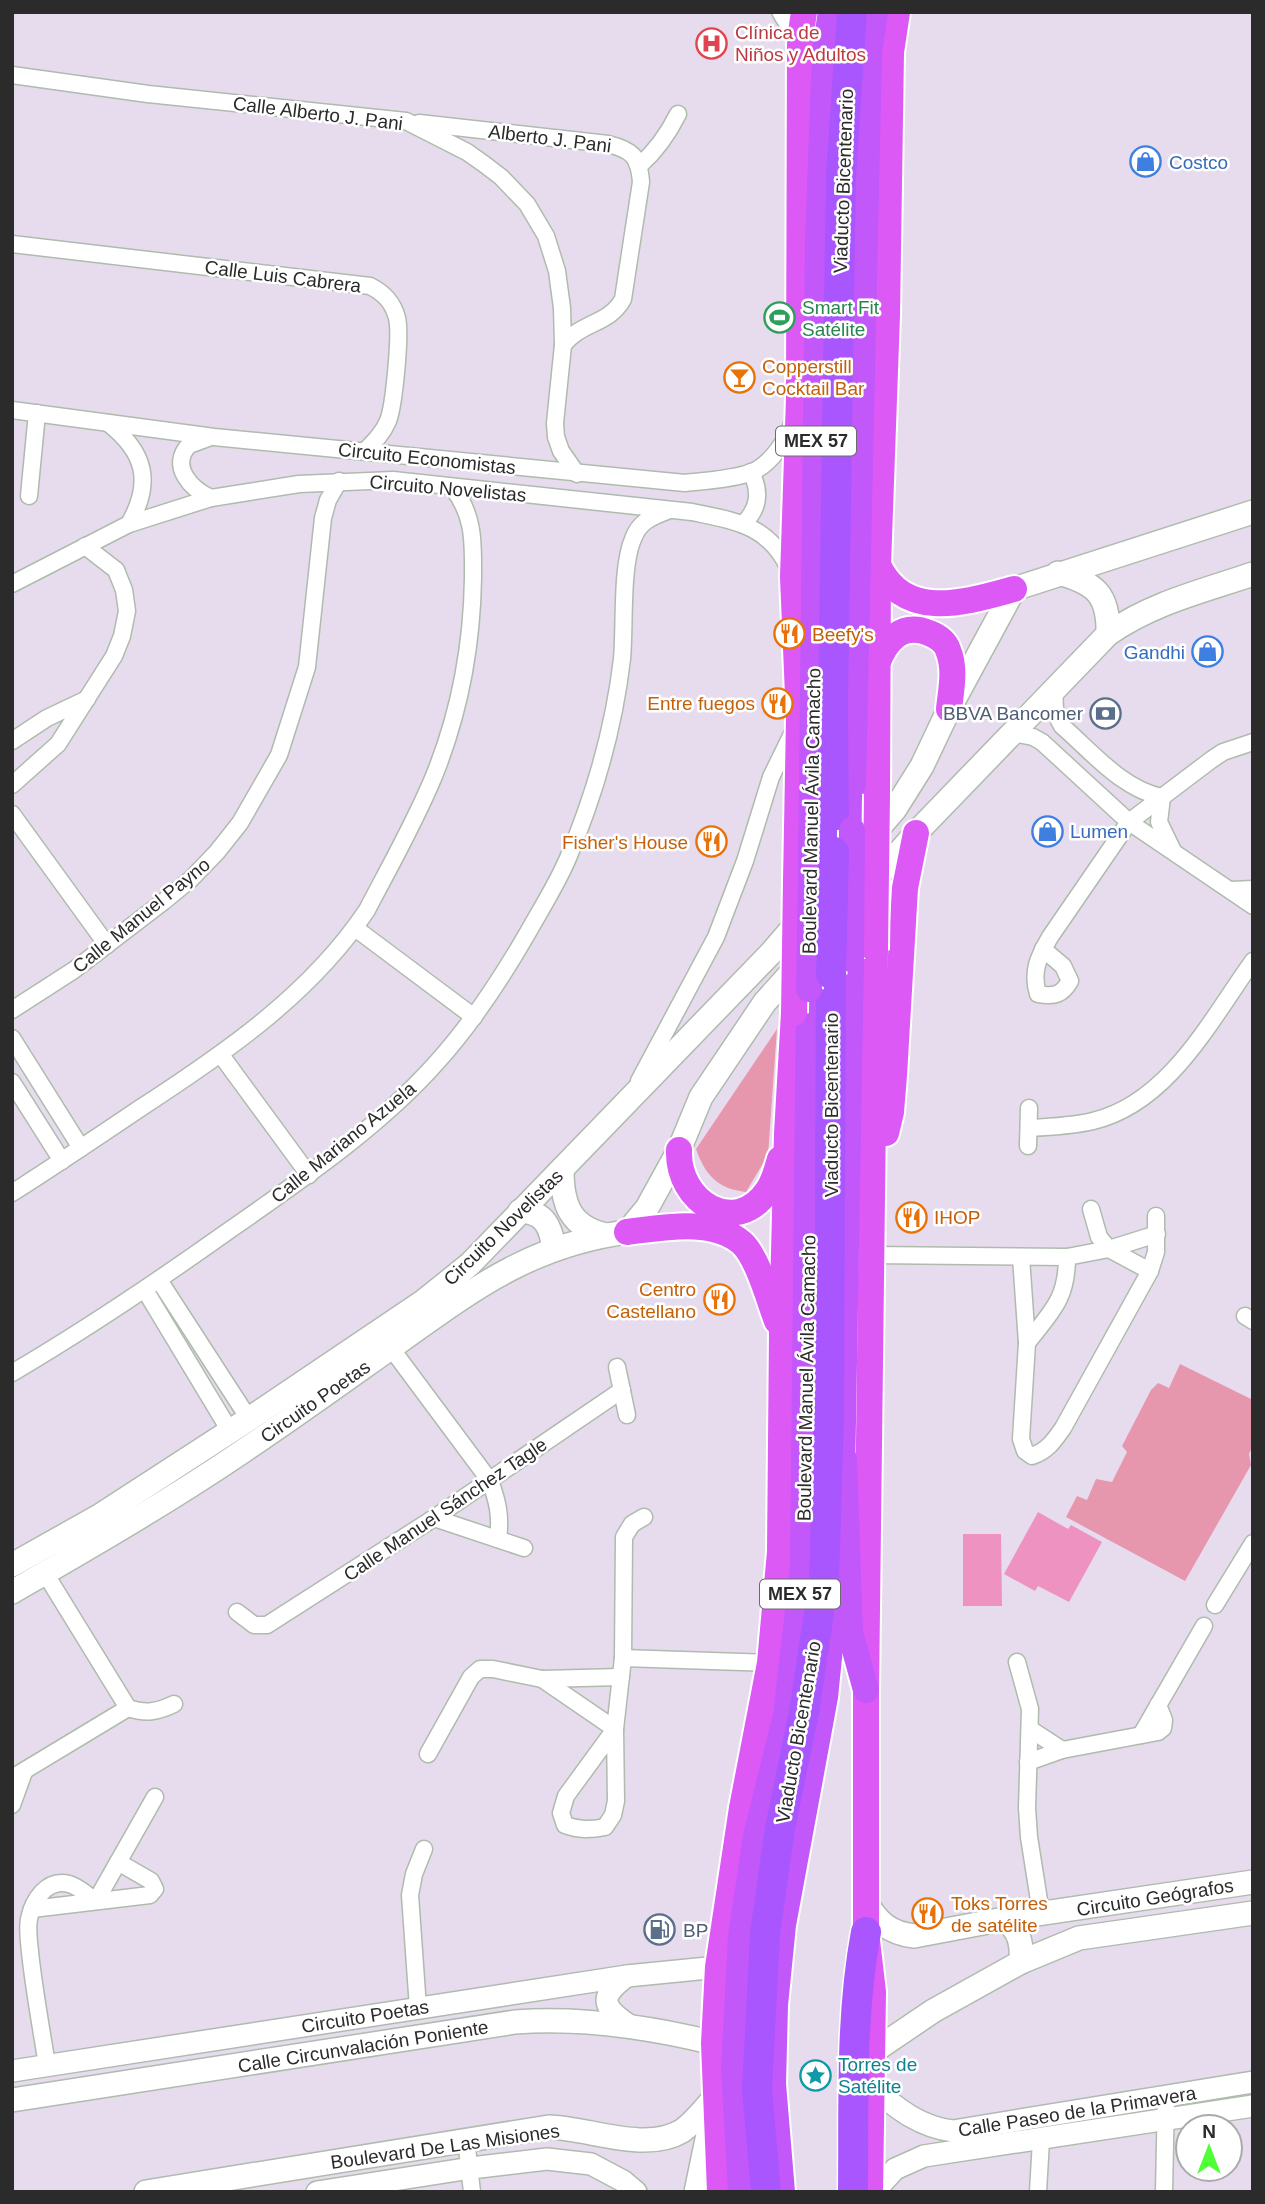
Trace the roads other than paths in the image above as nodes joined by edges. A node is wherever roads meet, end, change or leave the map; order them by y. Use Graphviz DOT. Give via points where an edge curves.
graph roads {
  1 [pos="783,12"];
  2 [pos="804,12"];
  3 [pos="831,12"];
  4 [pos="852,12"];
  5 [pos="875,12"];
  6 [pos="897,12"];
  7 [pos="800,39"];
  8 [pos="12,75"];
  9 [pos="678,114"];
  10 [pos="406,121"];
  11 [pos="640,165"];
  12 [pos="12,244"];
  13 [pos="563,345"];
  14 [pos="799,398"];
  15 [pos="12,410"];
  16 [pos="37,413"];
  17 [pos="107,422"];
  18 [pos="214,437"];
  19 [pos="365,451"];
  20 [pos="751,472"];
  21 [pos="576,474"];
  22 [pos="339,481"];
  23 [pos="452,487"];
  24 [pos="29,496"];
  25 [pos="211,498"];
  26 [pos="667,511"];
  27 [pos="1249,515"];
  28 [pos="129,524"];
  29 [pos="743,524"];
  30 [pos="85,546"];
  31 [pos="878,565"];
  32 [pos="1058,573"];
  33 [pos="1253,574"];
  34 [pos="793,577"];
  35 [pos="12,584"];
  36 [pos="1014,589"];
  37 [pos="1108,634"];
  38 [pos="876,665"];
  39 [pos="1055,690"];
  40 [pos="87,699"];
  41 [pos="949,709"];
  42 [pos="799,719"];
  43 [pos="1013,733"];
  44 [pos="12,741"];
  45 [pos="1250,744"];
  46 [pos="12,785"];
  47 [pos="1162,797"];
  48 [pos="12,814"];
  49 [pos="1129,822"];
  50 [pos="916,833"];
  51 [pos="843,841"];
  52 [pos="1174,852"];
  53 [pos="803,876"];
  54 [pos="1253,888"];
  55 [pos="1231,890"];
  56 [pos="1253,906"];
  57 [pos="355,928"];
  58 [pos="107,945"];
  59 [pos="1043,949"];
  60 [pos="1253,961"];
  61 [pos="842,968"];
  62 [pos="12,1010"];
  63 [pos="474,1017"];
  64 [pos="12,1038"];
  65 [pos="221,1055"];
  66 [pos="12,1082"];
  67 [pos="631,1095"];
  68 [pos="1029,1108"];
  69 [pos="1029,1128"];
  70 [pos="787,1134"];
  71 [pos="1028,1146"];
  72 [pos="81,1147"];
  73 [pos="680,1150"];
  74 [pos="62,1161"];
  75 [pos="562,1170"];
  76 [pos="309,1175"];
  77 [pos="873,1189"];
  78 [pos="12,1193"];
  79 [pos="1091,1209"];
  80 [pos="520,1211"];
  81 [pos="1156,1216"];
  82 [pos="617,1233"];
  83 [pos="1157,1234"];
  84 [pos="1109,1249"];
  85 [pos="554,1250"];
  86 [pos="871,1255"];
  87 [pos="1067,1256"];
  88 [pos="1021,1257"];
  89 [pos="1150,1270"];
  90 [pos="159,1280"];
  91 [pos="145,1290"];
  92 [pos="782,1332"];
  93 [pos="1027,1343"];
  94 [pos="391,1348"];
  95 [pos="617,1367"];
  96 [pos="12,1373"];
  97 [pos="622,1390"];
  98 [pos="627,1415"];
  99 [pos="240,1425"];
  100 [pos="843,1440"];
  101 [pos="490,1481"];
  102 [pos="644,1517"];
  103 [pos="434,1518"];
  104 [pos="498,1539"];
  105 [pos="1253,1543"];
  106 [pos="524,1548"];
  107 [pos="12,1564"];
  108 [pos="45,1573"];
  109 [pos="12,1592"];
  110 [pos="1215,1605"];
  111 [pos="237,1612"];
  112 [pos="1204,1626"];
  113 [pos="623,1658"];
  114 [pos="770,1662"];
  115 [pos="1017,1662"];
  116 [pos="621,1677"];
  117 [pos="542,1679"];
  118 [pos="866,1690"];
  119 [pos="174,1704"];
  120 [pos="1158,1705"];
  121 [pos="134,1710"];
  122 [pos="615,1729"];
  123 [pos="1030,1729"];
  124 [pos="1141,1734"];
  125 [pos="1062,1750"];
  126 [pos="428,1754"];
  127 [pos="1028,1762"];
  128 [pos="18,1775"];
  129 [pos="155,1797"];
  130 [pos="12,1805"];
  131 [pos="424,1849"];
  132 [pos="118,1862"];
  133 [pos="1253,1882"];
  134 [pos="865,1900"];
  135 [pos="96,1901"];
  136 [pos="32,1909"];
  137 [pos="1071,1910"];
  138 [pos="1041,1913"];
  139 [pos="1253,1913"];
  140 [pos="1004,1919"];
  141 [pos="866,1932"];
  142 [pos="1079,1938"];
  143 [pos="1020,1962"];
  144 [pos="718,1967"];
  145 [pos="627,1976"];
  146 [pos="418,2008"];
  147 [pos="630,2026"];
  148 [pos="714,2043"];
  149 [pos="871,2053"];
  150 [pos="104,2056"];
  151 [pos="47,2065"];
  152 [pos="12,2071"];
  153 [pos="1253,2082"];
  154 [pos="110,2085"];
  155 [pos="871,2087"];
  156 [pos="716,2096"];
  157 [pos="1166,2098"];
  158 [pos="12,2100"];
  159 [pos="1253,2106"];
  160 [pos="1165,2121"];
  161 [pos="596,2134"];
  162 [pos="870,2136"];
  163 [pos="466,2139"];
  164 [pos="1041,2140"];
  165 [pos="591,2164"];
  166 [pos="471,2168"];
  167 [pos="895,2169"];
  168 [pos="258,2183"];
  169 [pos="360,2189"];
  170 [pos="146,2192"];
  171 [pos="317,2192"];
  172 [pos="472,2192"];
  173 [pos="636,2192"];
  174 [pos="696,2192"];
  175 [pos="720,2192"];
  176 [pos="741,2192"];
  177 [pos="766,2192"];
  178 [pos="782,2192"];
  179 [pos="853,2192"];
  180 [pos="872,2192"];
  181 [pos="894,2192"];
  182 [pos="1038,2192"];
  183 [pos="1164,2192"];
  1 -- 7 [label="street"];
  2 -- 7 [label="main road, Boulevard Manuel Ávila Camacho"];
  3 -- 53 [label="highway, Boulevard Manuel Ávila Camacho / MEX 57" via="825,50 818,242"];
  4 -- 51 [label="highway, Viaducto Bicentenario" via="841,174 833,702"];
  5 -- 51 [label="highway, MEX 57" via="869,53"];
  6 -- 31 [label="main road, Boulevard Manuel Ávila Camacho" via="891,52"];
  7 -- 14 [label="main road, Boulevard Manuel Ávila Camacho"];
  8 -- 10 [label="street, Calle Alberto J. Pani"];
  9 -- 11 [label="street" via="662,142"];
  10 -- 11 [label="street, Alberto J. Pani" via="608,144 628,149"];
  10 -- 13 [label="street, Calle Alberto J. Pani" via="467,152 501,177 527,205 546,236 557,271"];
  11 -- 13 [label="street" via="624,299 608,317 583,327"];
  12 -- 19 [label="street, Calle Luis Cabrera" via="370,286 382,293 397,316 391,413 383,431"];
  13 -- 21 [label="street, Calle Alberto J. Pani" via="556,437"];
  14 -- 20 [label="street" via="791,429 776,452"];
  14 -- 34 [label="main road, Boulevard Manuel Ávila Camacho"];
  15 -- 16 [label="street, Circuito Economistas"];
  16 -- 17 [label="street, Circuito Economistas"];
  16 -- 24 [label="street"];
  17 -- 18 [label="street, Circuito Economistas"];
  17 -- 28 [label="street" via="131,444 142,468 141,498"];
  18 -- 19 [label="street, Circuito Economistas"];
  18 -- 25 [label="street" via="189,445 181,460 192,487"];
  19 -- 21 [label="street, Circuito Economistas"];
  20 -- 21 [label="street, Circuito Economistas" via="685,483"];
  20 -- 29 [label="street" via="758,498"];
  22 -- 23 [label="street, Circuito Novelistas" via="393,480"];
  22 -- 25 [label="street, Circuito Novelistas"];
  22 -- 58 [label="street, Calle Manuel Payno" via="323,517 307,667 279,755 217,852 191,879"];
  23 -- 26 [label="street, Circuito Novelistas"];
  23 -- 57 [label="street" via="464,502 473,541 472,606 464,670 433,778"];
  25 -- 28 [label="street, Circuito Novelistas"];
  26 -- 29 [label="street, Circuito Novelistas"];
  26 -- 63 [label="street, Calle Mariano Azuela" via="639,526 632,541 622,658 597,782 567,860 499,982"];
  27 -- 32 [label="main road"];
  28 -- 30 [label="street, Circuito Novelistas"];
  29 -- 34 [label="street, Circuito Novelistas" via="771,540"];
  30 -- 35 [label="street, Circuito Novelistas"];
  30 -- 40 [label="street" via="116,570 127,611 114,656"];
  31 -- 36 [label="main road" via="899,591 927,603 954,603"];
  31 -- 38 [label="main road, Boulevard Manuel Ávila Camacho"];
  32 -- 36 [label="main road"];
  32 -- 37 [label="main road" via="1096,589 1106,606"];
  33 -- 37 [label="main road" via="1160,604"];
  34 -- 42 [label="main road, Boulevard Manuel Ávila Camacho"];
  36 -- 41 [label="main road"];
  37 -- 39 [label="main road"];
  38 -- 41 [label="main road" via="883,646 895,635 922,630 937,636 948,647 951,662"];
  38 -- 61 [label="main road, Boulevard Manuel Ávila Camacho, bridge" via="877,794"];
  39 -- 43 [label="main road"];
  39 -- 47 [label="street" via="1054,706 1062,726 1128,784"];
  40 -- 44 [label="street"];
  40 -- 46 [label="street" via="58,744"];
  41 -- 67 [label="main road" via="895,809 772,952"];
  42 -- 53 [label="main road, Boulevard Manuel Ávila Camacho"];
  42 -- 67 [label="street, Circuito Novelistas" via="771,777 716,937"];
  43 -- 49 [label="street" via="1042,742"];
  43 -- 50 [label="main road"];
  45 -- 47 [label="street" via="1211,760"];
  47 -- 49 [label="street"];
  47 -- 52 [label="street" via="1159,822"];
  48 -- 58 [label="street"];
  49 -- 52 [label="street"];
  49 -- 59 [label="street"];
  50 -- 73 [label="main road" via="765,1002 701,1097"];
  50 -- 77 [label="main road" via="905,888 891,1112"];
  51 -- 61 [label="highway, Viaducto Bicentenario, bridge"];
  52 -- 55 [label="street"];
  53 -- 61 [label="highway, Boulevard Manuel Ávila Camacho / MEX 57, bridge"];
  53 -- 70 [label="main road, Boulevard Manuel Ávila Camacho, bridge"];
  54 -- 55 [label="street"];
  55 -- 56 [label="street"];
  57 -- 63 [label="street"];
  57 -- 65 [label="street" via="296,992"];
  58 -- 62 [label="street, Calle Manuel Payno"];
  59 -- 59 [label="street" via="1063,966 1070,981 1064,992 1051,997 1038,994 1034,979"];
  60 -- 69 [label="street" via="1177,1065 1146,1094 1096,1121"];
  61 -- 77 [label="main road, Boulevard Manuel Ávila Camacho"];
  61 -- 100 [label="highway, Boulevard Manuel Ávila Camacho / MEX 57"];
  61 -- 176 [label="highway, Boulevard Manuel Ávila Camacho / MEX 57" via="808,1195 803,1568 786,1715 756,1836 741,1936 734,2067"];
  61 -- 177 [label="highway, Viaducto Bicentenario" via="824,1580 765,1934 757,2090"];
  63 -- 76 [label="street, Calle Mariano Azuela" via="438,1062 395,1104"];
  64 -- 72 [label="street"];
  65 -- 72 [label="street"];
  65 -- 76 [label="street"];
  66 -- 74 [label="street"];
  67 -- 75 [label="main road, Circuito Novelistas"];
  68 -- 69 [label="street"];
  69 -- 71 [label="street"];
  70 -- 73 [label="main road" via="768,1190 759,1201 736,1211 712,1209 697,1200 684,1180"];
  70 -- 92 [label="main road, Boulevard Manuel Ávila Camacho"];
  72 -- 74 [label="street"];
  73 -- 82 [label="main road" via="647,1208"];
  74 -- 78 [label="street"];
  75 -- 80 [label="main road, Circuito Novelistas"];
  75 -- 82 [label="main road" via="563,1197 571,1213 583,1226"];
  76 -- 90 [label="street, Calle Mariano Azuela"];
  77 -- 86 [label="main road, Boulevard Manuel Ávila Camacho"];
  79 -- 84 [label="street" via="1099,1237"];
  80 -- 85 [label="main road" via="538,1214 547,1222"];
  80 -- 99 [label="main road, Circuito Novelistas" via="470,1264 424,1301"];
  81 -- 83 [label="street"];
  82 -- 85 [label="main road, Circuito Poetas"];
  82 -- 92 [label="main road" via="690,1226 727,1235 742,1244 753,1260"];
  83 -- 84 [label="street"];
  83 -- 89 [label="street"];
  84 -- 87 [label="street"];
  84 -- 89 [label="street"];
  85 -- 94 [label="main road, Circuito Poetas" via="482,1284"];
  86 -- 88 [label="street"];
  86 -- 118 [label="main road, Boulevard Manuel Ávila Camacho"];
  87 -- 88 [label="street"];
  87 -- 93 [label="street" via="1063,1292"];
  88 -- 93 [label="street"];
  89 -- 93 [label="street" via="1063,1428 1052,1444 1032,1456 1024,1451 1021,1439"];
  90 -- 91 [label="street, Calle Mariano Azuela"];
  90 -- 99 [label="street"];
  91 -- 96 [label="street, Calle Mariano Azuela"];
  91 -- 99 [label="street"];
  92 -- 114 [label="main road, Boulevard Manuel Ávila Camacho" via="780,1552"];
  94 -- 101 [label="street"];
  94 -- 108 [label="main road, Circuito Poetas" via="250,1446"];
  95 -- 97 [label="street"];
  97 -- 98 [label="street"];
  97 -- 101 [label="street, Calle Manuel Sánchez Tagle"];
  99 -- 107 [label="main road, Circuito Novelistas" via="101,1515"];
  100 -- 118 [label="highway" via="850,1632"];
  100 -- 178 [label="highway, Boulevard Manuel Ávila Camacho / MEX 57" via="837,1584 825,1697 783,1925 775,2005 773,2084"];
  101 -- 103 [label="street, Calle Manuel Sánchez Tagle"];
  101 -- 104 [label="street" via="499,1510"];
  102 -- 113 [label="street" via="632,1524 624,1537"];
  103 -- 104 [label="street"];
  103 -- 111 [label="street, Calle Manuel Sánchez Tagle" via="267,1625 254,1625"];
  104 -- 106 [label="street"];
  105 -- 110 [label="street"];
  108 -- 109 [label="main road, Circuito Poetas"];
  108 -- 121 [label="street"];
  112 -- 120 [label="street"];
  113 -- 114 [label="street"];
  113 -- 116 [label="street"];
  114 -- 144 [label="main road, Boulevard Manuel Ávila Camacho"];
  115 -- 123 [label="street" via="1030,1709"];
  116 -- 117 [label="street"];
  116 -- 122 [label="street"];
  117 -- 122 [label="street"];
  117 -- 126 [label="street" via="480,1669 471,1677"];
  118 -- 134 [label="main road, Boulevard Manuel Ávila Camacho"];
  119 -- 121 [label="street" via="155,1712"];
  120 -- 124 [label="street"];
  120 -- 124 [label="street" via="1163,1728"];
  121 -- 128 [label="street"];
  122 -- 122 [label="street" via="613,1815 605,1827 579,1830 565,1825 561,1813 566,1796"];
  123 -- 125 [label="street"];
  123 -- 127 [label="street"];
  124 -- 125 [label="street"];
  125 -- 127 [label="street"];
  127 -- 138 [label="street" via="1029,1837"];
  128 -- 130 [label="street"];
  129 -- 132 [label="street"];
  131 -- 146 [label="street" via="410,1895"];
  132 -- 135 [label="street"];
  132 -- 135 [label="street" via="151,1881 155,1889 150,1895"];
  133 -- 137 [label="main road, Circuito Geógrafos"];
  134 -- 140 [label="main road, Circuito Geógrafos" via="885,1927 914,1936"];
  134 -- 141 [label="main road, Boulevard Manuel Ávila Camacho"];
  135 -- 136 [label="street"];
  135 -- 136 [label="street" via="70,1884 55,1883 42,1890"];
  136 -- 151 [label="street" via="28,1933"];
  137 -- 138 [label="main road, Circuito Geógrafos"];
  137 -- 142 [label="main road" via="1070,1925"];
  138 -- 140 [label="main road, Circuito Geógrafos"];
  139 -- 142 [label="main road"];
  140 -- 143 [label="main road" via="1019,1935"];
  141 -- 149 [label="main road, Boulevard Manuel Ávila Camacho" via="873,1992"];
  141 -- 179 [label="highway" via="855,2020"];
  142 -- 143 [label="main road"];
  143 -- 149 [label="main road" via="933,2011"];
  144 -- 145 [label="street, Circuito Poetas"];
  144 -- 148 [label="main road, Boulevard Manuel Ávila Camacho"];
  145 -- 146 [label="street, Circuito Poetas"];
  145 -- 147 [label="street" via="610,1990 606,2003 610,2012"];
  146 -- 150 [label="street, Circuito Poetas"];
  147 -- 148 [label="main road, Calle Circunvalación Poniente"];
  147 -- 154 [label="main road, Calle Circunvalación Poniente" via="571,2020 515,2022"];
  148 -- 156 [label="main road, Boulevard Manuel Ávila Camacho"];
  149 -- 155 [label="main road, Boulevard Manuel Ávila Camacho"];
  150 -- 151 [label="street, Circuito Poetas"];
  150 -- 154 [label="street"];
  151 -- 152 [label="street, Circuito Poetas"];
  153 -- 157 [label="street, Calle Paseo de la Primavera"];
  154 -- 158 [label="main road, Calle Circunvalación Poniente"];
  155 -- 157 [label="street, Calle Paseo de la Primavera" via="917,2121 953,2131"];
  155 -- 162 [label="main road, Boulevard Manuel Ávila Camacho"];
  156 -- 161 [label="main road, Boulevard De Las Misiones" via="691,2124 664,2138 643,2141"];
  156 -- 174 [label="main road"];
  156 -- 175 [label="main road, Boulevard Manuel Ávila Camacho"];
  157 -- 160 [label="street"];
  159 -- 160 [label="street, Calle Paseo de la Primavera"];
  160 -- 164 [label="street, Calle Paseo de la Primavera"];
  160 -- 183 [label="street"];
  161 -- 163 [label="main road, Boulevard De Las Misiones" via="549,2127"];
  161 -- 165 [label="street"];
  162 -- 167 [label="street"];
  162 -- 180 [label="main road, Boulevard Manuel Ávila Camacho"];
  163 -- 166 [label="street"];
  163 -- 168 [label="main road, Boulevard De Las Misiones"];
  164 -- 167 [label="street, Calle Paseo de la Primavera" via="924,2156"];
  164 -- 182 [label="street"];
  165 -- 166 [label="street, Boulevard De Las Misiones" via="547,2160"];
  165 -- 173 [label="street, Boulevard De Las Misiones"];
  166 -- 169 [label="street, Boulevard De Las Misiones"];
  166 -- 172 [label="street"];
  167 -- 180 [label="street, Calle Paseo de la Primavera"];
  167 -- 181 [label="street"];
  168 -- 170 [label="main road, Boulevard De Las Misiones"];
  169 -- 171 [label="street, Boulevard De Las Misiones"];
}
